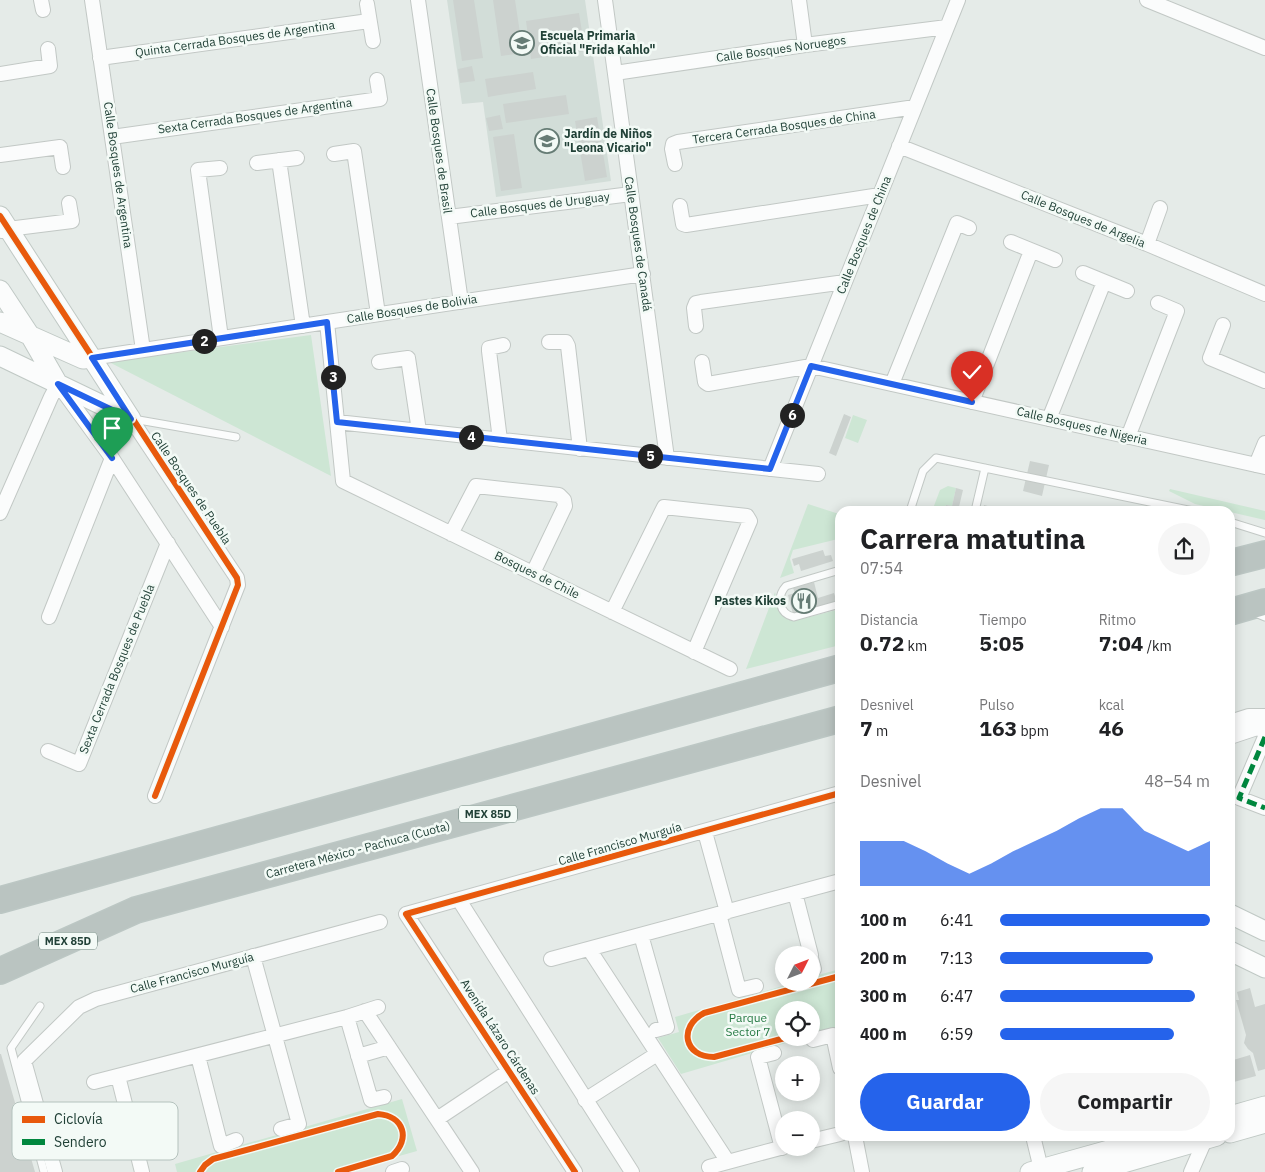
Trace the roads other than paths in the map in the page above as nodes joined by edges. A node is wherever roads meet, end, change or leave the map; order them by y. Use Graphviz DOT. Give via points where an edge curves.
graph roads {
  1 [pos="92,0"];
  2 [pos="418,0"];
  3 [pos="606,0"];
  4 [pos="799,0"];
  5 [pos="958,0"];
  6 [pos="1147,0"];
  7 [pos="367,4"];
  8 [pos="370,21"];
  9 [pos="947,28"];
  10 [pos="372,41"];
  11 [pos="805,46"];
  12 [pos="1265,48"];
  13 [pos="48,49"];
  14 [pos="100,58"];
  15 [pos="615,73"];
  16 [pos="0,74"];
  17 [pos="377,80"];
  18 [pos="915,107"];
  19 [pos="112,137"];
  20 [pos="900,146"];
  21 [pos="334,154"];
  22 [pos="0,155"];
  23 [pos="297,158"];
  24 [pos="279,160"];
  25 [pos="257,163"];
  26 [pos="675,164"];
  27 [pos="64,167"];
  28 [pos="220,168"];
  29 [pos="631,194"];
  30 [pos="880,195"];
  31 [pos="69,202"];
  32 [pos="680,206"];
  33 [pos="1160,208"];
  34 [pos="448,217"];
  35 [pos="3,226"];
  36 [pos="969,228"];
  37 [pos="1011,242"];
  38 [pos="1147,244"];
  39 [pos="1032,251"];
  40 [pos="1055,260"];
  41 [pos="1084,273"];
  42 [pos="643,274"];
  43 [pos="845,282"];
  44 [pos="1104,282"];
  45 [pos="1127,292"];
  46 [pos="1265,294"];
  47 [pos="2,302"];
  48 [pos="461,302"];
  49 [pos="1158,303"];
  50 [pos="378,314"];
  51 [pos="0,322"];
  52 [pos="327,322"];
  53 [pos="1223,325"];
  54 [pos="303,326"];
  55 [pos="696,326"];
  56 [pos="31,337"];
  57 [pos="221,338"];
  58 [pos="548,342"];
  59 [pos="503,345"];
  60 [pos="143,350"];
  61 [pos="0,356"];
  62 [pos="92,358"];
  63 [pos="379,362"];
  64 [pos="702,362"];
  65 [pos="811,366"];
  66 [pos="1265,381"];
  67 [pos="58,384"];
  68 [pos="892,384"];
  69 [pos="972,402"];
  70 [pos="131,419"];
  71 [pos="1049,419"];
  72 [pos="337,422"];
  73 [pos="419,431"];
  74 [pos="236,437"];
  75 [pos="1128,437"];
  76 [pos="500,440"];
  77 [pos="1265,443"];
  78 [pos="580,448"];
  79 [pos="112,458"];
  80 [pos="667,458"];
  81 [pos="1261,466"];
  82 [pos="985,468"];
  83 [pos="770,469"];
  84 [pos="818,474"];
  85 [pos="912,506"];
  86 [pos="975,506"];
  87 [pos="1169,506"];
  88 [pos="0,513"];
  89 [pos="1235,524"];
  90 [pos="1265,533"];
  91 [pos="452,534"];
  92 [pos="168,543"];
  93 [pos="1265,554"];
  94 [pos="1235,563"];
  95 [pos="835,571"];
  96 [pos="533,573"];
  97 [pos="835,605"];
  98 [pos="612,612"];
  99 [pos="49,617"];
  100 [pos="222,627"];
  101 [pos="694,652"];
  102 [pos="730,669"];
  103 [pos="835,669"];
  104 [pos="1265,716"];
  105 [pos="835,720"];
  106 [pos="1235,720"];
  107 [pos="1265,727"];
  108 [pos="1235,735"];
  109 [pos="1265,737"];
  110 [pos="48,751"];
  111 [pos="835,794"];
  112 [pos="156,796"];
  113 [pos="1265,808"];
  114 [pos="705,832"];
  115 [pos="835,882"];
  116 [pos="795,893"];
  117 [pos="0,900"];
  118 [pos="459,900"];
  119 [pos="723,913"];
  120 [pos="406,914"];
  121 [pos="1235,916"];
  122 [pos="380,922"];
  123 [pos="1265,931"];
  124 [pos="641,935"];
  125 [pos="808,946"];
  126 [pos="589,949"];
  127 [pos="1235,953"];
  128 [pos="253,956"];
  129 [pos="551,959"];
  130 [pos="1265,968"];
  131 [pos="0,972"];
  132 [pos="756,986"];
  133 [pos="40,1006"];
  134 [pos="347,1017"];
  135 [pos="656,1030"];
  136 [pos="274,1036"];
  137 [pos="820,1038"];
  138 [pos="835,1044"];
  139 [pos="389,1047"];
  140 [pos="774,1053"];
  141 [pos="657,1054"];
  142 [pos="198,1056"];
  143 [pos="358,1056"];
  144 [pos="509,1071"];
  145 [pos="118,1076"];
  146 [pos="94,1082"];
  147 [pos="384,1097"];
  148 [pos="585,1100"];
  149 [pos="25,1102"];
  150 [pos="36,1102"];
  151 [pos="124,1102"];
  152 [pos="1265,1106"];
  153 [pos="1235,1115"];
  154 [pos="437,1118"];
  155 [pos="775,1118"];
  156 [pos="1265,1123"];
  157 [pos="281,1129"];
  158 [pos="1235,1131"];
  159 [pos="835,1135"];
  160 [pos="820,1139"];
  161 [pos="236,1140"];
  162 [pos="856,1141"];
  163 [pos="1033,1141"];
  164 [pos="1141,1141"];
  165 [pos="1200,1141"];
  166 [pos="1209,1141"];
  167 [pos="775,1149"];
  168 [pos="728,1162"];
  169 [pos="709,1167"];
  170 [pos="1036,1170"];
  171 [pos="472,1172"];
  172 [pos="575,1172"];
  173 [pos="632,1172"];
  174 [pos="862,1172"];
  175 [pos="1092,1172"];
  176 [pos="1191,1172"];
  1 -- 14 [label="street, Calle Bosques de Argentina"];
  2 -- 34 [label="street, Calle Bosques de Brasil"];
  3 -- 15 [label="street, Calle Bosques de Canadá"];
  4 -- 11 [label="street"];
  5 -- 9 [label="street, Calle Bosques de China"];
  6 -- 12 [label="street"];
  7 -- 8 [label="street"];
  8 -- 10 [label="street"];
  8 -- 14 [label="street, Quinta Cerrada Bosques de Argentina"];
  9 -- 11 [label="street, Calle Bosques Noruegos"];
  9 -- 18 [label="street, Calle Bosques de China"];
  11 -- 15 [label="street, Calle Bosques Noruegos"];
  13 -- 16 [label="street" via="50,66"];
  14 -- 19 [label="street, Calle Bosques de Argentina"];
  15 -- 29 [label="street, Calle Bosques de Canadá"];
  17 -- 19 [label="street, Sexta Cerrada Bosques de Argentina" via="380,99"];
  18 -- 20 [label="street, Calle Bosques de China"];
  18 -- 26 [label="street, Tercera Cerrada Bosques de China" via="678,142 672,149"];
  19 -- 60 [label="street, Calle Bosques de Argentina"];
  20 -- 30 [label="street, Calle Bosques de China"];
  20 -- 38 [label="street, Calle Bosques de Argelia"];
  21 -- 50 [label="street" via="354,151"];
  22 -- 27 [label="street" via="60,147"];
  23 -- 24 [label="street"];
  24 -- 25 [label="street"];
  24 -- 54 [label="street"];
  28 -- 57 [label="street" via="198,170"];
  29 -- 34 [label="street, Calle Bosques de Uruguay"];
  29 -- 42 [label="street, Calle Bosques de Canadá"];
  30 -- 32 [label="street" via="686,225 682,222"];
  30 -- 43 [label="street, Calle Bosques de China"];
  31 -- 35 [label="street" via="72,221"];
  33 -- 38 [label="street"];
  34 -- 48 [label="street, Calle Bosques de Brasil"];
  35 -- 62 [label="street, Calle Bosques de Puebla"];
  36 -- 68 [label="street" via="958,223"];
  37 -- 39 [label="street"];
  38 -- 46 [label="street, Calle Bosques de Argelia"];
  39 -- 40 [label="street"];
  39 -- 69 [label="street"];
  41 -- 44 [label="street"];
  42 -- 48 [label="street, Calle Bosques de Bolivia"];
  42 -- 80 [label="street, Calle Bosques de Canadá"];
  43 -- 55 [label="street" via="700,302 694,308"];
  43 -- 65 [label="street, Calle Bosques de China"];
  44 -- 45 [label="street"];
  44 -- 71 [label="street"];
  47 -- 56 [label="street"];
  48 -- 50 [label="street, Calle Bosques de Bolivia"];
  49 -- 75 [label="street" via="1177,311"];
  50 -- 52 [label="street, Calle Bosques de Bolivia"];
  51 -- 56 [label="street"];
  52 -- 54 [label="street, Calle Bosques de Bolivia"];
  52 -- 72 [label="street"];
  53 -- 66 [label="street" via="1210,358"];
  54 -- 57 [label="street, Calle Bosques de Bolivia"];
  56 -- 62 [label="street" via="83,359"];
  56 -- 67 [label="street"];
  57 -- 60 [label="street, Calle Bosques de Bolivia"];
  58 -- 78 [label="street" via="566,342 568,346"];
  59 -- 76 [label="street" via="489,348"];
  60 -- 62 [label="street, Calle Bosques de Bolivia"];
  61 -- 67 [label="street"];
  62 -- 70 [label="street, Calle Bosques de Puebla"];
  63 -- 73 [label="street" via="408,358"];
  64 -- 65 [label="street" via="708,384"];
  65 -- 68 [label="street, Calle Bosques de Nigeria"];
  65 -- 83 [label="street, Calle Bosques de China"];
  67 -- 70 [label="street"];
  67 -- 79 [label="street"];
  67 -- 88 [label="street"];
  68 -- 69 [label="street, Calle Bosques de Nigeria"];
  69 -- 71 [label="street, Calle Bosques de Nigeria"];
  70 -- 74 [label="lane"];
  70 -- 100 [label="street, Calle Bosques de Puebla" via="237,578 238,585"];
  71 -- 75 [label="street, Calle Bosques de Nigeria"];
  72 -- 73 [label="street"];
  72 -- 91 [label="street, Bosques de Chile" via="343,481"];
  73 -- 76 [label="street"];
  75 -- 81 [label="street, Calle Bosques de Nigeria"];
  76 -- 78 [label="street"];
  77 -- 81 [label="street"];
  78 -- 80 [label="street"];
  79 -- 92 [label="street"];
  79 -- 99 [label="street"];
  80 -- 83 [label="street"];
  82 -- 85 [label="lane" via="936,458 923,471"];
  82 -- 86 [label="lane"];
  82 -- 87 [label="lane"];
  83 -- 84 [label="street"];
  89 -- 90 [label="lane"];
  91 -- 96 [label="street, Bosques de Chile"];
  91 -- 96 [label="street" via="476,486 559,495 565,506"];
  92 -- 100 [label="street"];
  92 -- 110 [label="street, Sexta Cerrada Bosques de Puebla" via="79,764"];
  93 -- 94 [label="highway"];
  95 -- 97 [label="lane" via="786,586 779,597 783,611 794,617"];
  96 -- 98 [label="street, Bosques de Chile"];
  98 -- 101 [label="street, Bosques de Chile"];
  98 -- 101 [label="street" via="664,507 746,516 750,521"];
  100 -- 112 [label="street"];
  101 -- 102 [label="street, Bosques de Chile"];
  103 -- 117 [label="highway"];
  104 -- 106 [label="street"];
  105 -- 131 [label="highway, Carretera México - Pachuca (Cuota) / MEX 85D" via="136,910"];
  107 -- 108 [label="street"];
  109 -- 113 [label="street" via="1239,798"];
  111 -- 114 [label="street, Calle Francisco Murguía"];
  114 -- 118 [label="street, Calle Francisco Murguía"];
  114 -- 119 [label="street"];
  115 -- 116 [label="street"];
  116 -- 119 [label="street"];
  116 -- 125 [label="street"];
  118 -- 120 [label="street, Calle Francisco Murguía"];
  118 -- 148 [label="street"];
  119 -- 124 [label="street"];
  119 -- 132 [label="street" via="739,990"];
  120 -- 144 [label="street, Avenida Lázaro Cárdenas"];
  121 -- 123 [label="street"];
  122 -- 128 [label="street, Calle Francisco Murguía"];
  124 -- 126 [label="street"];
  124 -- 135 [label="street" via="667,1027"];
  126 -- 129 [label="street"];
  126 -- 141 [label="street"];
  127 -- 130 [label="street"];
  128 -- 136 [label="street"];
  128 -- 150 [label="street, Calle Francisco Murguía" via="96,999 79,1007 24,1060"];
  133 -- 149 [label="lane" via="10,1048"];
  134 -- 136 [label="street"];
  134 -- 139 [label="street" via="372,1009"];
  134 -- 143 [label="street"];
  136 -- 142 [label="street"];
  136 -- 157 [label="street" via="299,1124"];
  137 -- 138 [label="street" via="833,1035"];
  139 -- 143 [label="street"];
  139 -- 154 [label="street"];
  140 -- 155 [label="street" via="758,1057"];
  141 -- 148 [label="street"];
  141 -- 168 [label="street"];
  142 -- 145 [label="street"];
  142 -- 161 [label="street" via="221,1146"];
  143 -- 147 [label="street" via="372,1100"];
  144 -- 154 [label="street"];
  144 -- 172 [label="street, Avenida Lázaro Cárdenas"];
  145 -- 146 [label="street"];
  145 -- 151 [label="street"];
  148 -- 173 [label="street"];
  152 -- 153 [label="street"];
  154 -- 171 [label="street"];
  156 -- 158 [label="street"];
  159 -- 160 [label="street"];
  162 -- 174 [label="street"];
  163 -- 170 [label="street"];
  164 -- 170 [label="street"];
  165 -- 175 [label="street"];
  166 -- 176 [label="street"];
  167 -- 168 [label="street"];
  168 -- 169 [label="street"];
}
